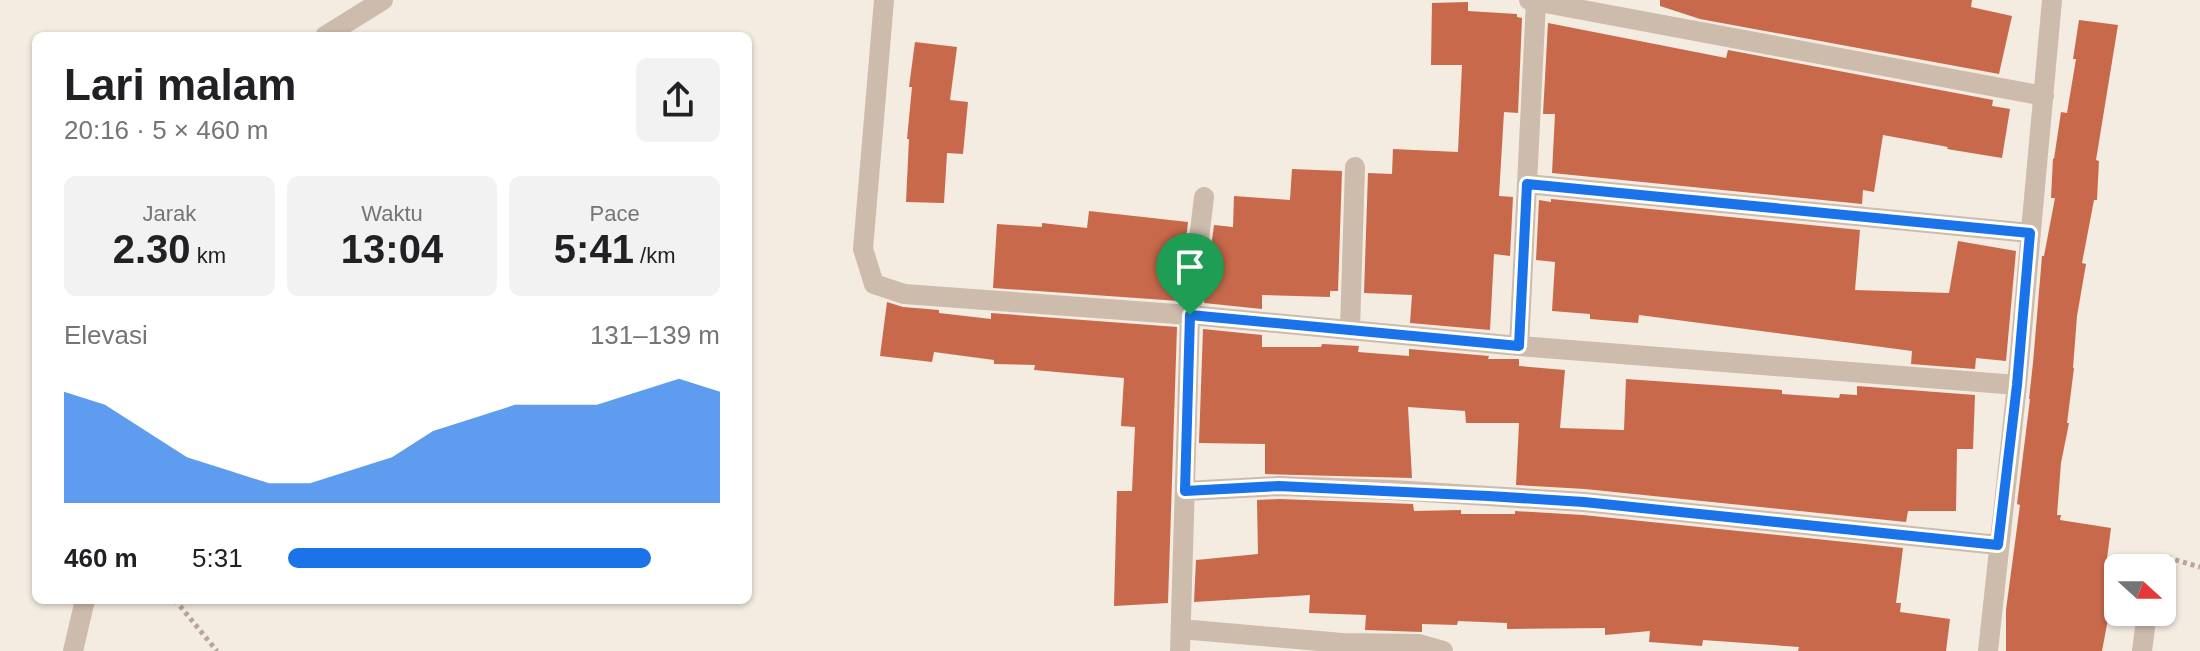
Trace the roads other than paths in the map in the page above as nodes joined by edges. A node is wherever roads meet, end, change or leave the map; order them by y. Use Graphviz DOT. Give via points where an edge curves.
graph roads {
  1 [pos="383,0"];
  2 [pos="884,0"];
  3 [pos="2052,0"];
  4 [pos="1532,1"];
  5 [pos="331,32"];
  6 [pos="2044,96"];
  7 [pos="1355,167"];
  8 [pos="1527,184"];
  9 [pos="1204,197"];
  10 [pos="2030,233"];
  11 [pos="1190,315"];
  12 [pos="1350,330"];
  13 [pos="1519,346"];
  14 [pos="2017,385"];
  15 [pos="1185,491"];
  16 [pos="1998,545"];
  17 [pos="84,604"];
  18 [pos="2145,626"];
  19 [pos="1181,629"];
  20 [pos="1342,647"];
  21 [pos="73,651"];
  22 [pos="1180,651"];
  23 [pos="1443,651"];
  24 [pos="1988,651"];
  25 [pos="2142,651"];
  1 -- 5 [label="street"];
  2 -- 11 [label="street" via="863,249 874,284 904,294"];
  3 -- 6 [label="street"];
  4 -- 6 [label="street"];
  4 -- 8 [label="street"];
  6 -- 10 [label="street"];
  7 -- 12 [label="street"];
  8 -- 10 [label="street"];
  8 -- 13 [label="street"];
  9 -- 11 [label="street"];
  10 -- 14 [label="street"];
  11 -- 12 [label="street"];
  11 -- 15 [label="street"];
  12 -- 13 [label="street"];
  13 -- 14 [label="street"];
  14 -- 16 [label="street"];
  15 -- 16 [label="street" via="1279,486 1525,498"];
  15 -- 19 [label="street"];
  16 -- 24 [label="street"];
  17 -- 21 [label="street"];
  18 -- 25 [label="street"];
  19 -- 20 [label="street"];
  19 -- 22 [label="street"];
  20 -- 23 [label="street" via="1418,644"];
}
